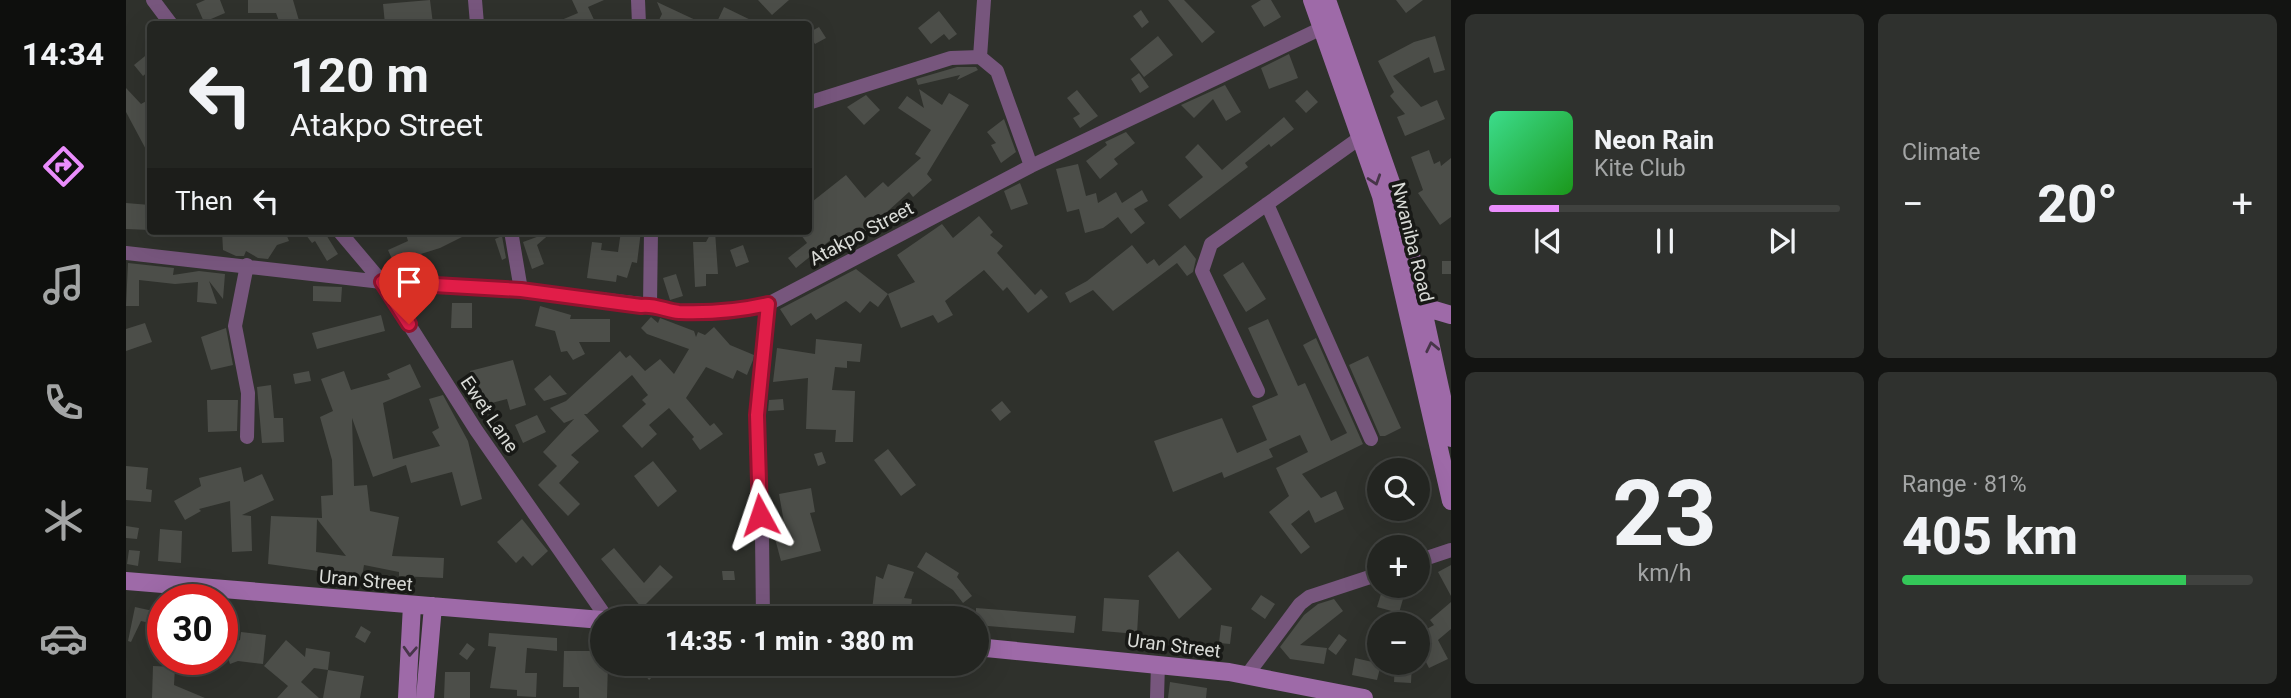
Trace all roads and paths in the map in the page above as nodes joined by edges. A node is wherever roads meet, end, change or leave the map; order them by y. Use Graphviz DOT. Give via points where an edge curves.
graph roads {
  1 [pos="153,0"];
  2 [pos="475,0"];
  3 [pos="638,0"];
  4 [pos="984,0"];
  5 [pos="1312,0"];
  6 [pos="1327,0"];
  7 [pos="169,21"];
  8 [pos="477,21"];
  9 [pos="639,21"];
  10 [pos="1322,28"];
  11 [pos="980,57"];
  12 [pos="812,102"];
  13 [pos="1361,137"];
  14 [pos="1031,166"];
  15 [pos="1267,204"];
  16 [pos="342,235"];
  17 [pos="512,235"];
  18 [pos="651,235"];
  19 [pos="126,253"];
  20 [pos="247,265"];
  21 [pos="382,282"];
  22 [pos="521,290"];
  23 [pos="768,304"];
  24 [pos="650,305"];
  25 [pos="1424,307"];
  26 [pos="1451,315"];
  27 [pos="1258,391"];
  28 [pos="1447,392"];
  29 [pos="1430,414"];
  30 [pos="247,437"];
  31 [pos="1451,438"];
  32 [pos="1371,439"];
  33 [pos="1451,500"];
  34 [pos="1451,550"];
  35 [pos="1430,557"];
  36 [pos="1367,578"];
  37 [pos="126,581"];
  38 [pos="412,605"];
  39 [pos="433,606"];
  40 [pos="601,606"];
  41 [pos="763,606"];
  42 [pos="590,619"];
  43 [pos="989,648"];
  44 [pos="1158,664"];
  45 [pos="1247,676"];
  46 [pos="407,698"];
  47 [pos="425,698"];
  48 [pos="1157,698"];
  49 [pos="1364,698"];
  1 -- 7 [label="street"];
  2 -- 8 [label="street"];
  3 -- 9 [label="street"];
  4 -- 11 [label="street"];
  5 -- 10 [label="street, Nwaniba Road"];
  6 -- 25 [label="street" via="1402,214"];
  10 -- 13 [label="street, Nwaniba Road"];
  10 -- 14 [label="street, Atakpo Street"];
  11 -- 12 [label="street" via="951,58"];
  11 -- 14 [label="street" via="997,71"];
  13 -- 15 [label="street"];
  13 -- 29 [label="street, Nwaniba Road, one-way" via="1389,226"];
  14 -- 23 [label="street, Atakpo Street"];
  15 -- 27 [label="street" via="1211,244 1202,271"];
  15 -- 32 [label="street"];
  16 -- 21 [label="street, Ewet Lane"];
  17 -- 22 [label="street"];
  18 -- 24 [label="street"];
  19 -- 20 [label="street, Atakpo Street"];
  20 -- 21 [label="street, Atakpo Street"];
  20 -- 30 [label="street" via="235,326 248,393"];
  21 -- 22 [label="street, Atakpo Street"];
  21 -- 40 [label="street, Ewet Lane" via="476,430"];
  22 -- 24 [label="street, Atakpo Street"];
  23 -- 24 [label="street, Atakpo Street" via="712,312 675,312"];
  23 -- 41 [label="street" via="756,442"];
  25 -- 26 [label="street"];
  28 -- 25 [label="street, one-way"];
  28 -- 29 [label="street"];
  28 -- 31 [label="street"];
  29 -- 33 [label="street, Nwaniba Road"];
  34 -- 35 [label="street"];
  36 -- 45 [label="street" via="1300,604"];
  37 -- 38 [label="street, Uran Street"];
  38 -- 39 [label="street, Uran Street"];
  38 -- 46 [label="street, one-way"];
  39 -- 42 [label="street, Uran Street"];
  39 -- 47 [label="street"];
  43 -- 44 [label="street, Uran Street"];
  44 -- 45 [label="street, Uran Street"];
  44 -- 48 [label="street"];
  45 -- 49 [label="street, Uran Street"];
}
